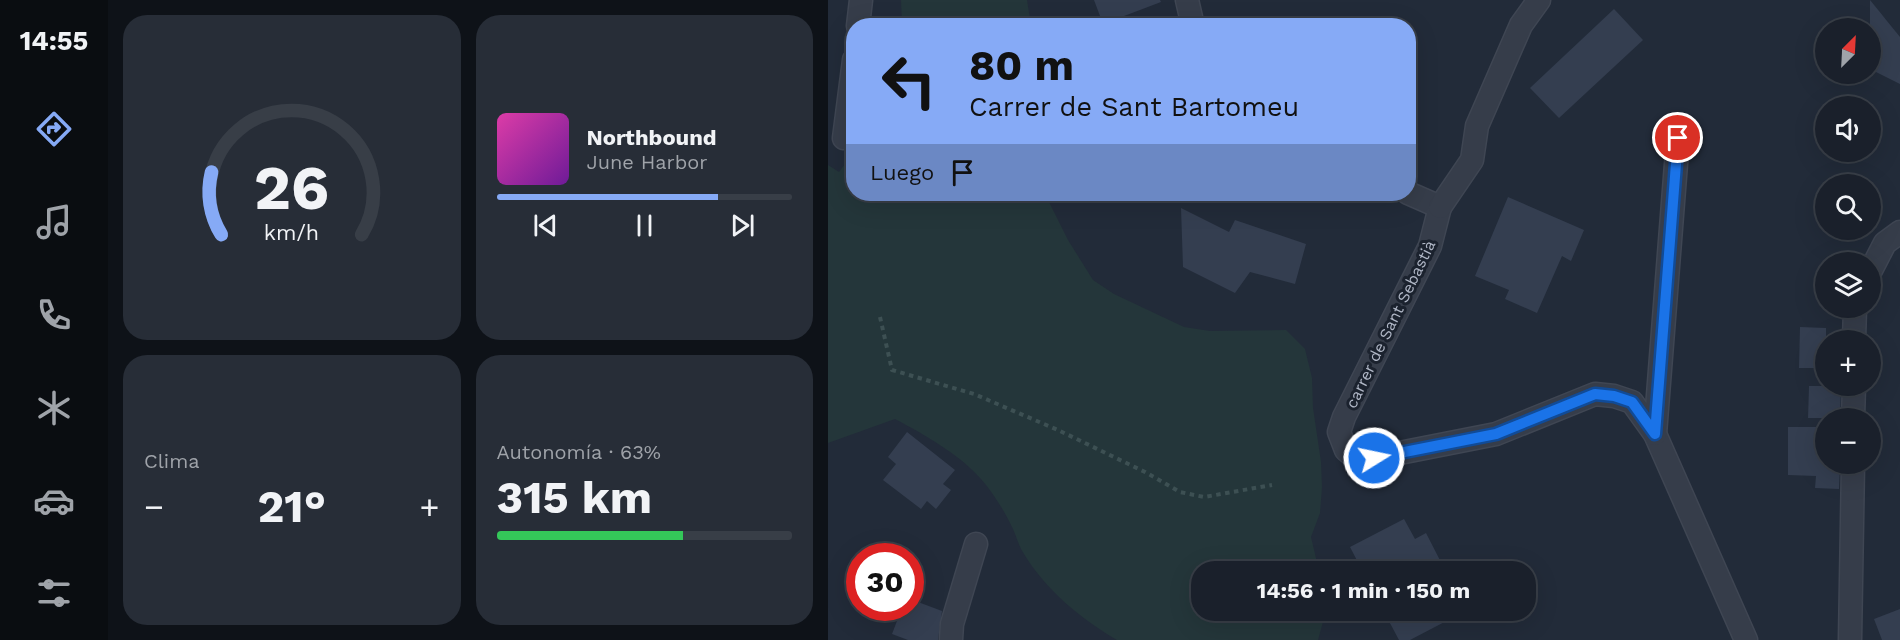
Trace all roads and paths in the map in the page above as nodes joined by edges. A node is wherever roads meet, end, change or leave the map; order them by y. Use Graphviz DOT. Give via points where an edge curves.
graph roads {
  1 [pos="861,0"];
  2 [pos="1187,0"];
  3 [pos="1539,0"];
  4 [pos="859,18"];
  5 [pos="1191,18"];
  6 [pos="846,122"];
  7 [pos="844,138"];
  8 [pos="1678,138"];
  9 [pos="1416,196"];
  10 [pos="1440,207"];
  11 [pos="1900,232"];
  12 [pos="1880,252"];
  13 [pos="880,317"];
  14 [pos="1655,434"];
  15 [pos="1852,474"];
  16 [pos="1272,485"];
  17 [pos="976,544"];
  18 [pos="951,640"];
  19 [pos="1746,640"];
  20 [pos="1850,640"];
  1 -- 4 [label="street"];
  2 -- 5 [label="street"];
  3 -- 10 [label="street" via="1521,25 1477,126 1472,160"];
  6 -- 7 [label="street"];
  8 -- 14 [label="street"];
  9 -- 10 [label="street"];
  10 -- 14 [label="street, carrer de Sant Sebastià" via="1430,246 1344,417 1339,432 1346,450 1352,455 1374,458 1496,434 1595,394 1632,402"];
  11 -- 12 [label="street"];
  13 -- 16 [label="path" via="892,370 974,394 1058,430 1180,492 1204,497"];
  14 -- 19 [label="street, carrer de Sant Sebastià"];
  15 -- 20 [label="street"];
  17 -- 18 [label="street" via="952,624"];
}
